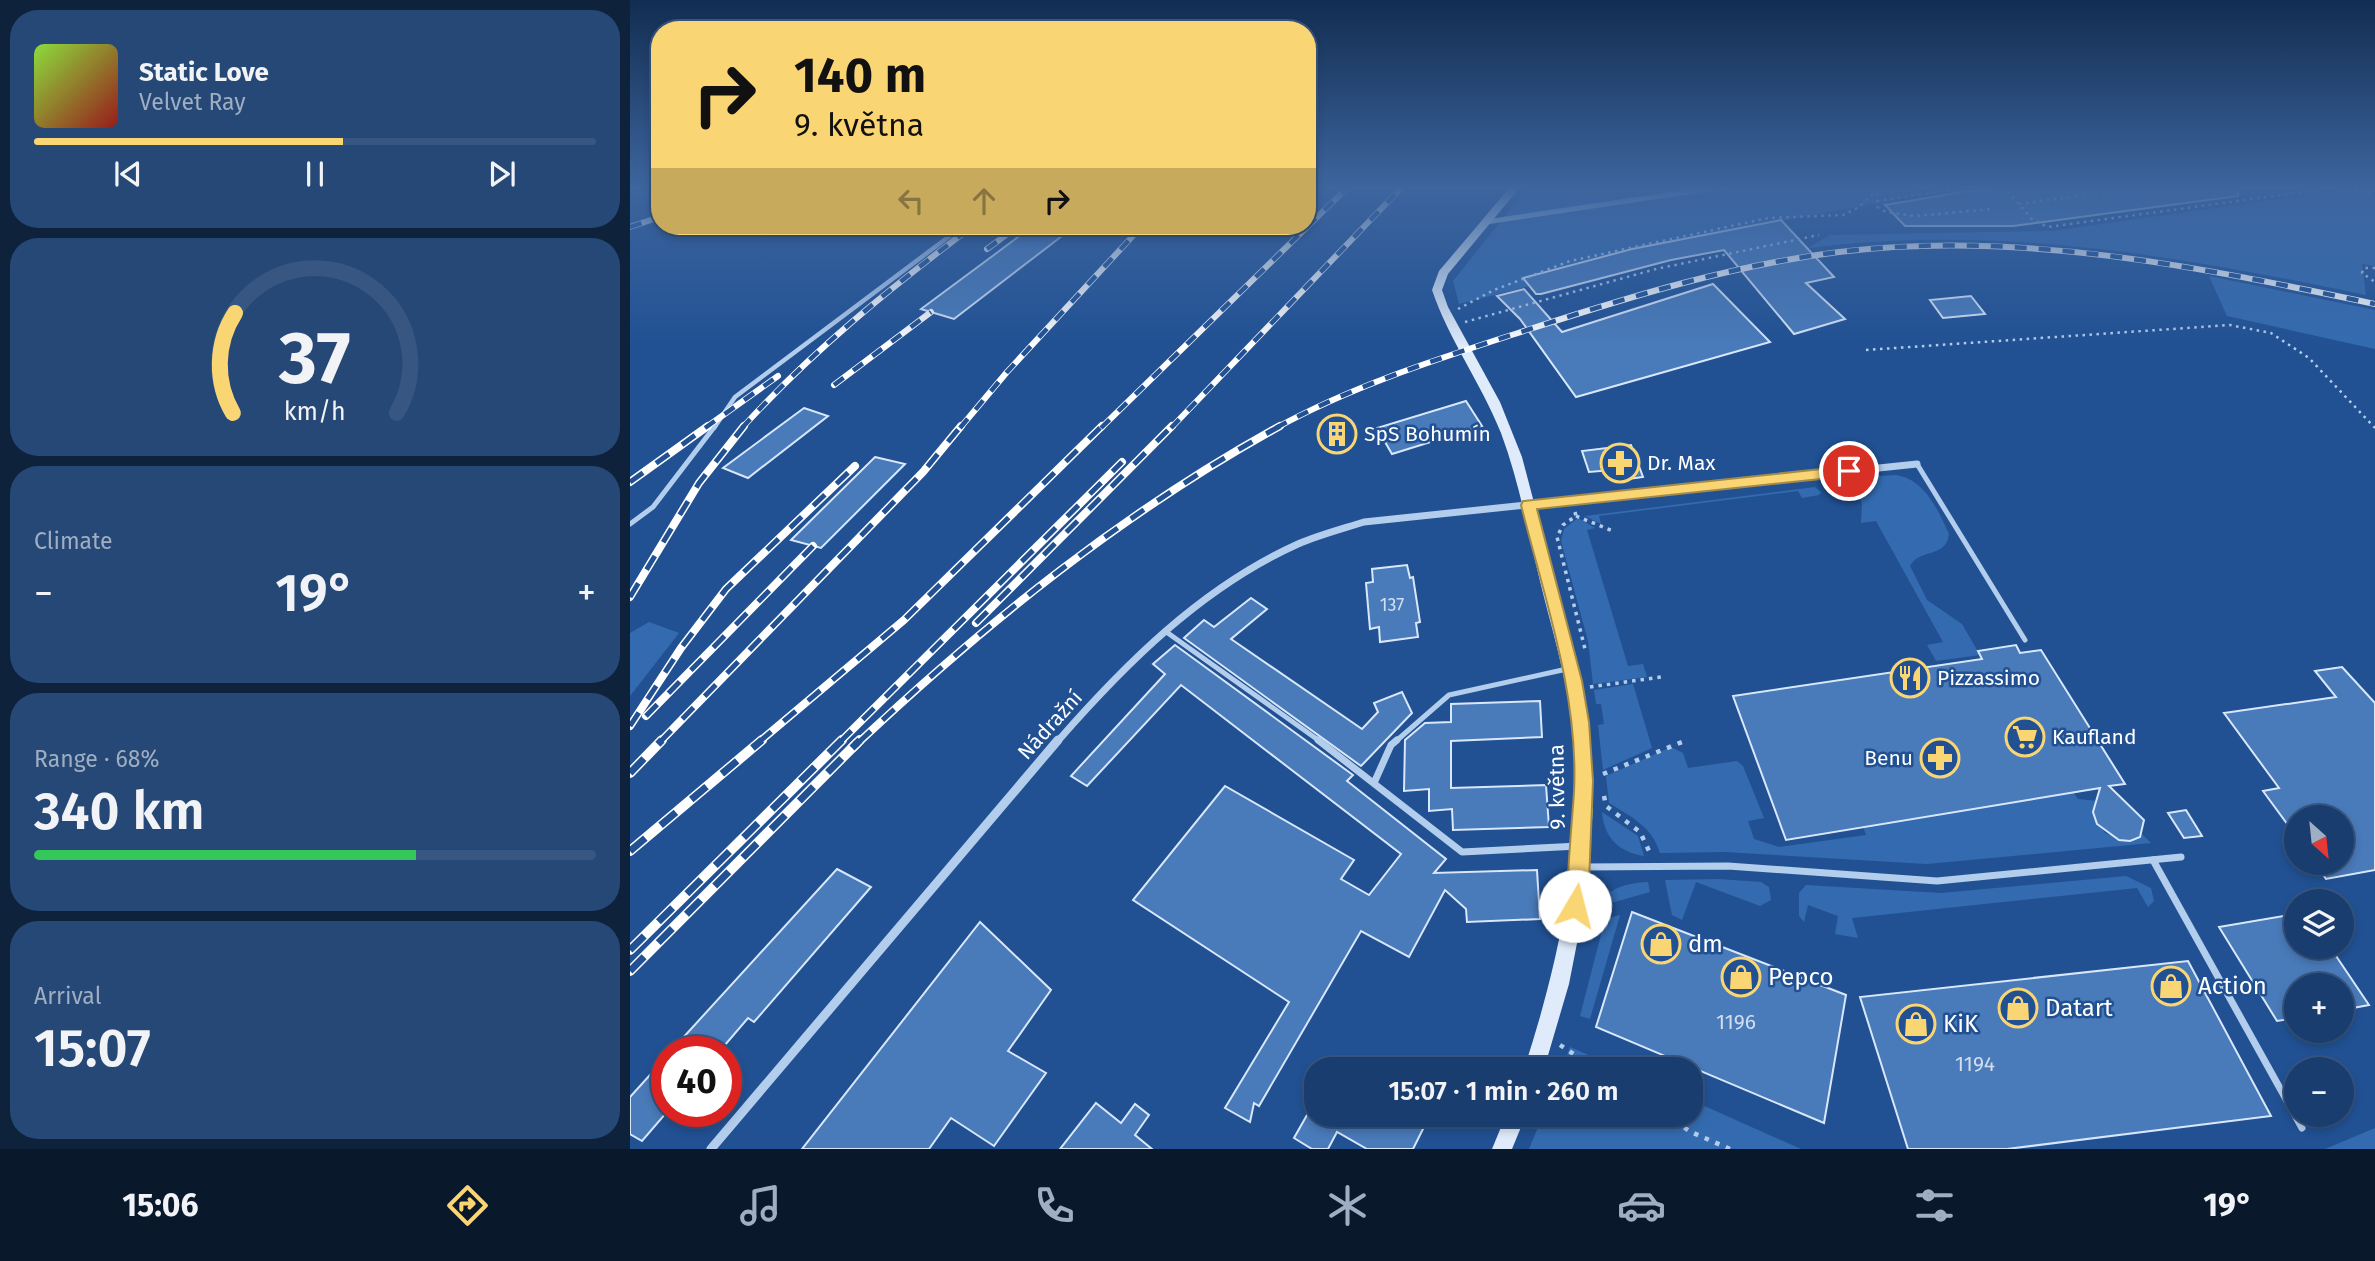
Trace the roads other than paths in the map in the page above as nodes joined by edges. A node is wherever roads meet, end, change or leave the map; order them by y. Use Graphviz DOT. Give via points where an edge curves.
graph roads {
  1 [pos="945,240"];
  2 [pos="1472,240"];
  3 [pos="1917,464"];
  4 [pos="1529,505"];
  5 [pos="630,524"];
  6 [pos="1165,631"];
  7 [pos="2025,640"];
  8 [pos="1578,666"];
  9 [pos="1374,783"];
  10 [pos="1582,846"];
  11 [pos="2181,857"];
  12 [pos="2153,860"];
  13 [pos="1580,867"];
  14 [pos="1538,1057"];
  15 [pos="1512,1127"];
  16 [pos="2302,1128"];
  17 [pos="711,1149"];
  18 [pos="1502,1149"];
  1 -- 5 [label="lane" via="734,397 699,451 653,507"];
  2 -- 4 [label="street, 9. května" via="1440,279 1437,290 1500,415"];
  3 -- 4 [label="street"];
  3 -- 7 [label="lane"];
  4 -- 6 [label="street, Nádražní" via="1364,522 1326,532 1253,568"];
  4 -- 8 [label="street, 9. května"];
  6 -- 9 [label="lane"];
  6 -- 17 [label="street, Nádražní" via="1077,719"];
  8 -- 9 [label="lane" via="1449,695 1391,745"];
  8 -- 10 [label="street, 9. května"];
  9 -- 10 [label="lane" via="1462,852"];
  10 -- 13 [label="street, 9. května"];
  11 -- 12 [label="lane"];
  12 -- 13 [label="lane" via="1937,881 1728,866"];
  12 -- 16 [label="lane"];
  13 -- 14 [label="street, 9. května" via="1566,954"];
  15 -- 18 [label="street"];
}
